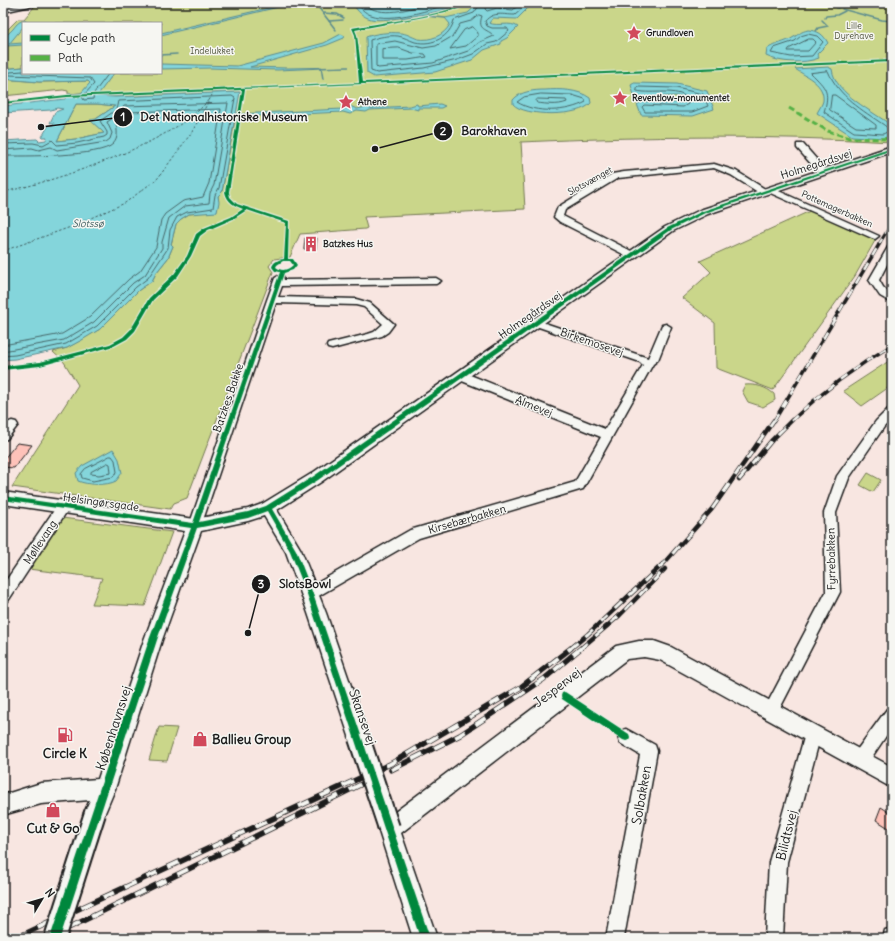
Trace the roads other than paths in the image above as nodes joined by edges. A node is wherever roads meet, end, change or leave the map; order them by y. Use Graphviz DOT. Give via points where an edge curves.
graph roads {
  1 [pos="41,3"];
  2 [pos="3,10"];
  3 [pos="800,146"];
  4 [pos="892,149"];
  5 [pos="823,172"];
  6 [pos="766,191"];
  7 [pos="875,236"];
  8 [pos="892,247"];
  9 [pos="632,255"];
  10 [pos="436,281"];
  11 [pos="272,300"];
  12 [pos="892,300"];
  13 [pos="536,322"];
  14 [pos="666,327"];
  15 [pos="332,346"];
  16 [pos="647,362"];
  17 [pos="461,376"];
  18 [pos="892,412"];
  19 [pos="12,425"];
  20 [pos="608,435"];
  21 [pos="3,436"];
  22 [pos="3,498"];
  23 [pos="63,506"];
  24 [pos="268,508"];
  25 [pos="195,526"];
  26 [pos="310,594"];
  27 [pos="3,597"];
  28 [pos="771,711"];
  29 [pos="892,714"];
  30 [pos="813,734"];
  31 [pos="626,737"];
  32 [pos="860,760"];
  33 [pos="892,778"];
  34 [pos="105,789"];
  35 [pos="3,805"];
  36 [pos="388,828"];
  37 [pos="54,938"];
  38 [pos="424,938"];
  39 [pos="615,938"];
  40 [pos="774,938"];
  1 -- 2 [label="street"];
  3 -- 5 [label="street, Holmegårdsvej"];
  4 -- 5 [label="street, Holmegårdsvej"];
  5 -- 6 [label="street, Holmegårdsvej"];
  6 -- 7 [label="street, Pottemagerbakken"];
  6 -- 9 [label="street, Holmegårdsvej" via="687,219 668,229"];
  6 -- 9 [label="street, Slotsvænget" via="723,168 714,166 616,176 561,209 558,217 562,220"];
  8 -- 12 [label="street" via="874,280 884,295"];
  9 -- 13 [label="street, Holmegårdsvej"];
  10 -- 11 [label="street, Batzkes Bakke" via="279,280"];
  11 -- 15 [label="street" via="356,302 366,305 389,324 385,331 371,338 342,341"];
  11 -- 25 [label="street, Batzkes Bakke"];
  13 -- 16 [label="street, Birkemosevej"];
  13 -- 17 [label="street, Holmegårdsvej"];
  14 -- 16 [label="street" via="653,360"];
  16 -- 20 [label="street" via="648,365"];
  17 -- 20 [label="street, Almevej"];
  17 -- 24 [label="street, Holmegårdsvej" via="316,478"];
  18 -- 28 [label="street, Fyrrebakken" via="880,424 843,476 830,513 833,592"];
  19 -- 21 [label="street"];
  20 -- 26 [label="street, Kirsebærbakken" via="579,486 415,534"];
  22 -- 23 [label="street, Helsingørsgade"];
  23 -- 25 [label="street, Helsingørsgade"];
  23 -- 27 [label="street, Møllevang"];
  24 -- 25 [label="street, Holmegårdsvej" via="248,515"];
  24 -- 26 [label="street, Skansevej" via="293,550"];
  25 -- 34 [label="street, Københavnsvej" via="153,640"];
  26 -- 36 [label="street, Skansevej, bridge"];
  28 -- 30 [label="street, Jespervej"];
  28 -- 36 [label="street, Jespervej" via="659,651 636,648 622,652 399,823"];
  29 -- 32 [label="street"];
  30 -- 32 [label="street, Jespervej"];
  30 -- 40 [label="street, Bilidtsvej" via="778,862"];
  31 -- 39 [label="street, Solbakken" via="649,751"];
  32 -- 33 [label="street, Jespervej"];
  34 -- 35 [label="street" via="38,793"];
  34 -- 37 [label="street, Københavnsvej, bridge"];
  36 -- 38 [label="street, Skansevej"];
}
